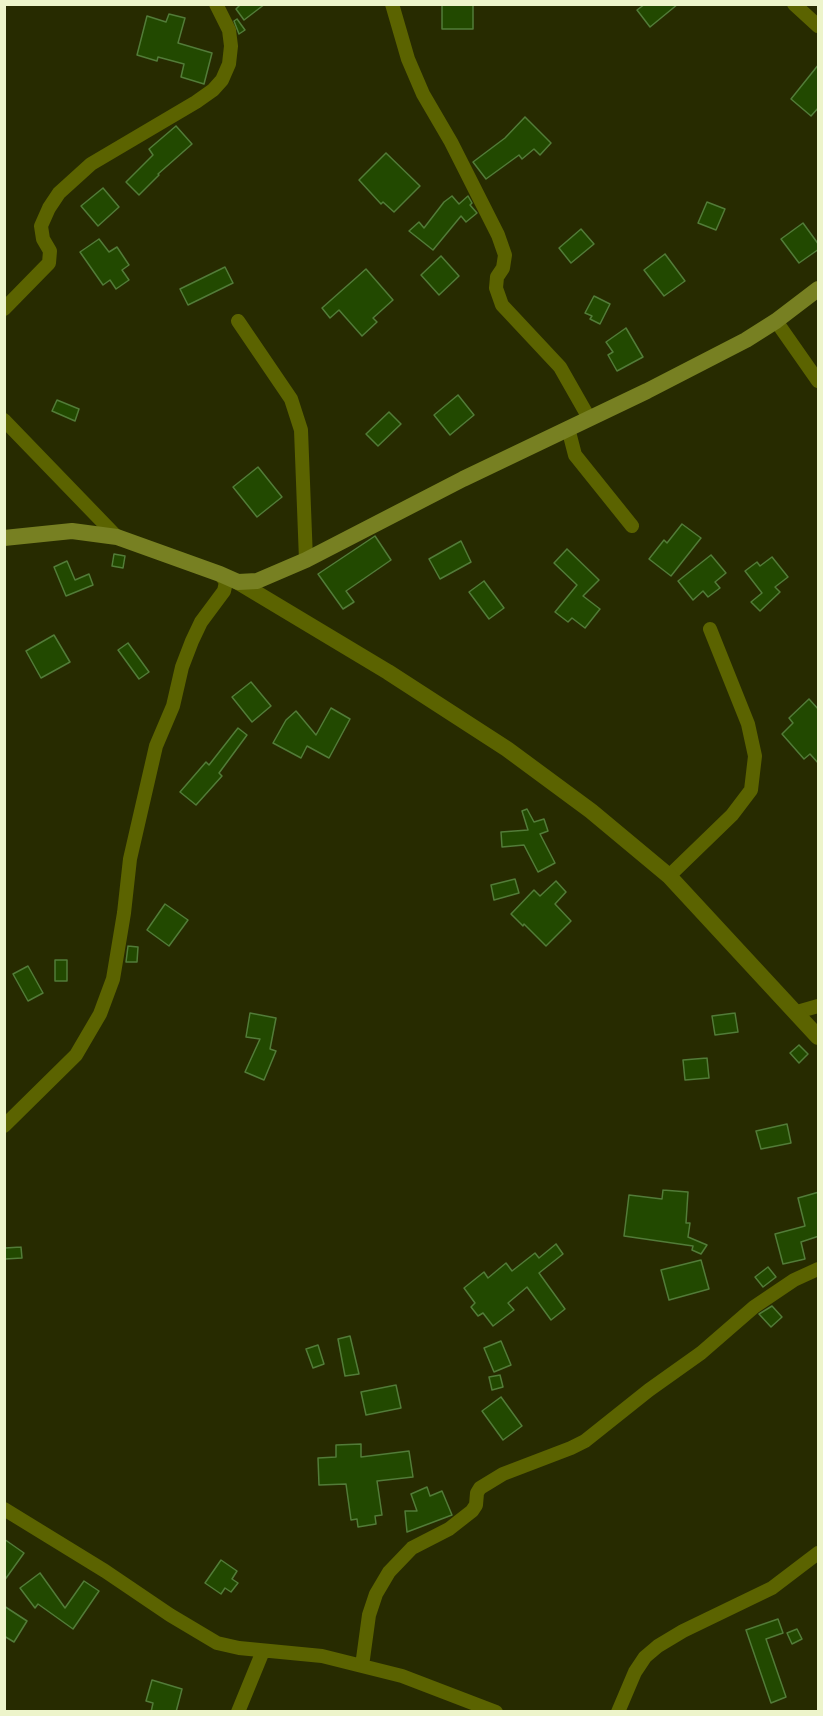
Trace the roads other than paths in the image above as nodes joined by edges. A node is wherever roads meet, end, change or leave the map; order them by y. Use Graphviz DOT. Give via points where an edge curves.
graph roads {
  1 [pos="216,4"];
  2 [pos="392,4"];
  3 [pos="794,4"];
  4 [pos="819,26"];
  5 [pos="819,289"];
  6 [pos="4,309"];
  7 [pos="238,321"];
  8 [pos="776,321"];
  9 [pos="819,381"];
  10 [pos="589,418"];
  11 [pos="4,420"];
  12 [pos="568,428"];
  13 [pos="632,526"];
  14 [pos="117,537"];
  15 [pos="4,538"];
  16 [pos="306,560"];
  17 [pos="220,574"];
  18 [pos="238,582"];
  19 [pos="710,629"];
  20 [pos="669,876"];
  21 [pos="819,1006"];
  22 [pos="797,1012"];
  23 [pos="819,1037"];
  24 [pos="4,1126"];
  25 [pos="819,1269"];
  26 [pos="4,1509"];
  27 [pos="819,1553"];
  28 [pos="263,1651"];
  29 [pos="362,1666"];
  30 [pos="238,1712"];
  31 [pos="496,1712"];
  32 [pos="618,1712"];
  1 -- 6 [label="street" via="229,30 231,46 222,80 196,102 91,164 59,193 41,226 50,251 49,263"];
  2 -- 10 [label="street" via="408,60 423,94 498,235 505,255 496,288 502,305 560,367"];
  3 -- 4 [label="street"];
  5 -- 8 [label="main road"];
  7 -- 16 [label="street" via="291,399 301,430"];
  8 -- 9 [label="street"];
  8 -- 10 [label="main road" via="746,340"];
  10 -- 12 [label="main road"];
  11 -- 14 [label="street"];
  12 -- 13 [label="street" via="575,454"];
  12 -- 16 [label="main road"];
  14 -- 15 [label="main road" via="72,531"];
  14 -- 17 [label="main road"];
  16 -- 18 [label="main road" via="257,581"];
  17 -- 18 [label="main road"];
  17 -- 24 [label="street" via="226,582 224,591 192,641 173,706 156,746 130,859 113,980 100,1014 76,1055"];
  18 -- 20 [label="street" via="507,749 591,811"];
  19 -- 20 [label="street" via="748,724 755,756 751,790"];
  20 -- 22 [label="street"];
  21 -- 22 [label="street"];
  22 -- 23 [label="street"];
  25 -- 29 [label="street" via="794,1280 754,1307 701,1353 585,1440 503,1474 480,1488 472,1511 449,1529 412,1548 389,1572 369,1615"];
  26 -- 28 [label="street" via="217,1643"];
  27 -- 32 [label="street" via="772,1588 658,1646 635,1672"];
  28 -- 29 [label="street" via="322,1656"];
  28 -- 30 [label="street"];
  29 -- 31 [label="street" via="402,1676"];
}
